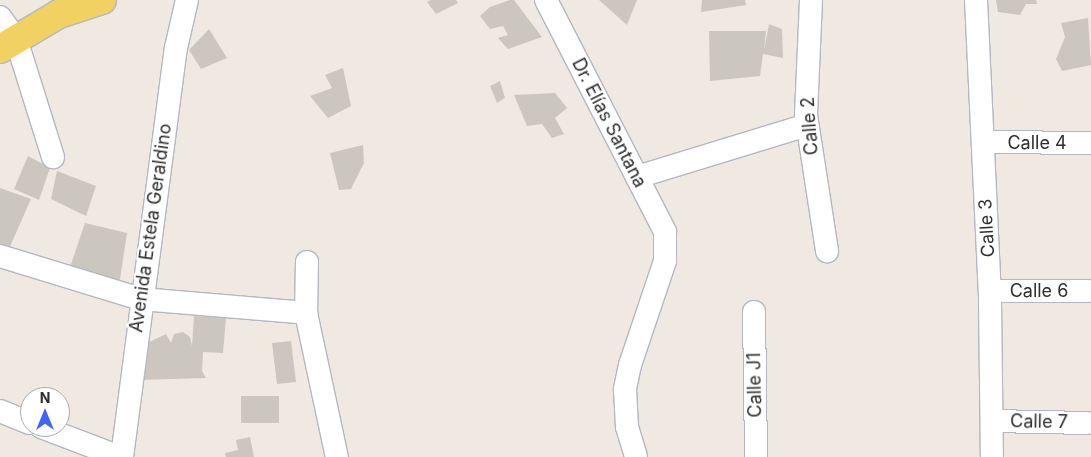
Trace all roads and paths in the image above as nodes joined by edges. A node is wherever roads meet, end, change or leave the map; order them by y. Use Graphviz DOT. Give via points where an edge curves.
graph roads {
  1 [pos="102,0"];
  2 [pos="187,0"];
  3 [pos="546,0"];
  4 [pos="811,0"];
  5 [pos="976,0"];
  6 [pos="0,17"];
  7 [pos="8,44"];
  8 [pos="807,125"];
  9 [pos="982,142"];
  10 [pos="1091,143"];
  11 [pos="54,157"];
  12 [pos="637,177"];
  13 [pos="827,251"];
  14 [pos="0,256"];
  15 [pos="307,262"];
  16 [pos="990,292"];
  17 [pos="1088,292"];
  18 [pos="141,299"];
  19 [pos="754,312"];
  20 [pos="306,313"];
  21 [pos="0,411"];
  22 [pos="20,419"];
  23 [pos="992,421"];
  24 [pos="1087,423"];
  25 [pos="68,437"];
  26 [pos="121,457"];
  27 [pos="337,457"];
  28 [pos="636,457"];
  29 [pos="756,457"];
  30 [pos="992,457"];
  1 -- 7 [label="main road" via="58,14"];
  2 -- 18 [label="street, Avenida Estela Geraldino" via="176,48"];
  3 -- 12 [label="street, Dr. Elías Santana"];
  4 -- 8 [label="street, Calle 2"];
  5 -- 9 [label="street, Calle 3"];
  6 -- 7 [label="street"];
  7 -- 11 [label="street"];
  8 -- 12 [label="street"];
  8 -- 13 [label="street, Calle 2"];
  9 -- 10 [label="street, Calle 4"];
  9 -- 16 [label="street, Calle 3"];
  12 -- 28 [label="street, Dr. Elías Santana" via="665,232 666,247 665,261 630,365 626,389 628,427"];
  14 -- 18 [label="street"];
  15 -- 20 [label="street"];
  16 -- 17 [label="street, Calle 6"];
  16 -- 23 [label="street, Calle 3"];
  18 -- 20 [label="street"];
  18 -- 26 [label="street, Avenida Estela Geraldino"];
  19 -- 29 [label="street, Calle J1"];
  20 -- 27 [label="street"];
  21 -- 22 [label="street"];
  23 -- 24 [label="street, Calle 7"];
  23 -- 30 [label="street, Calle 3"];
  25 -- 26 [label="street"];
}
